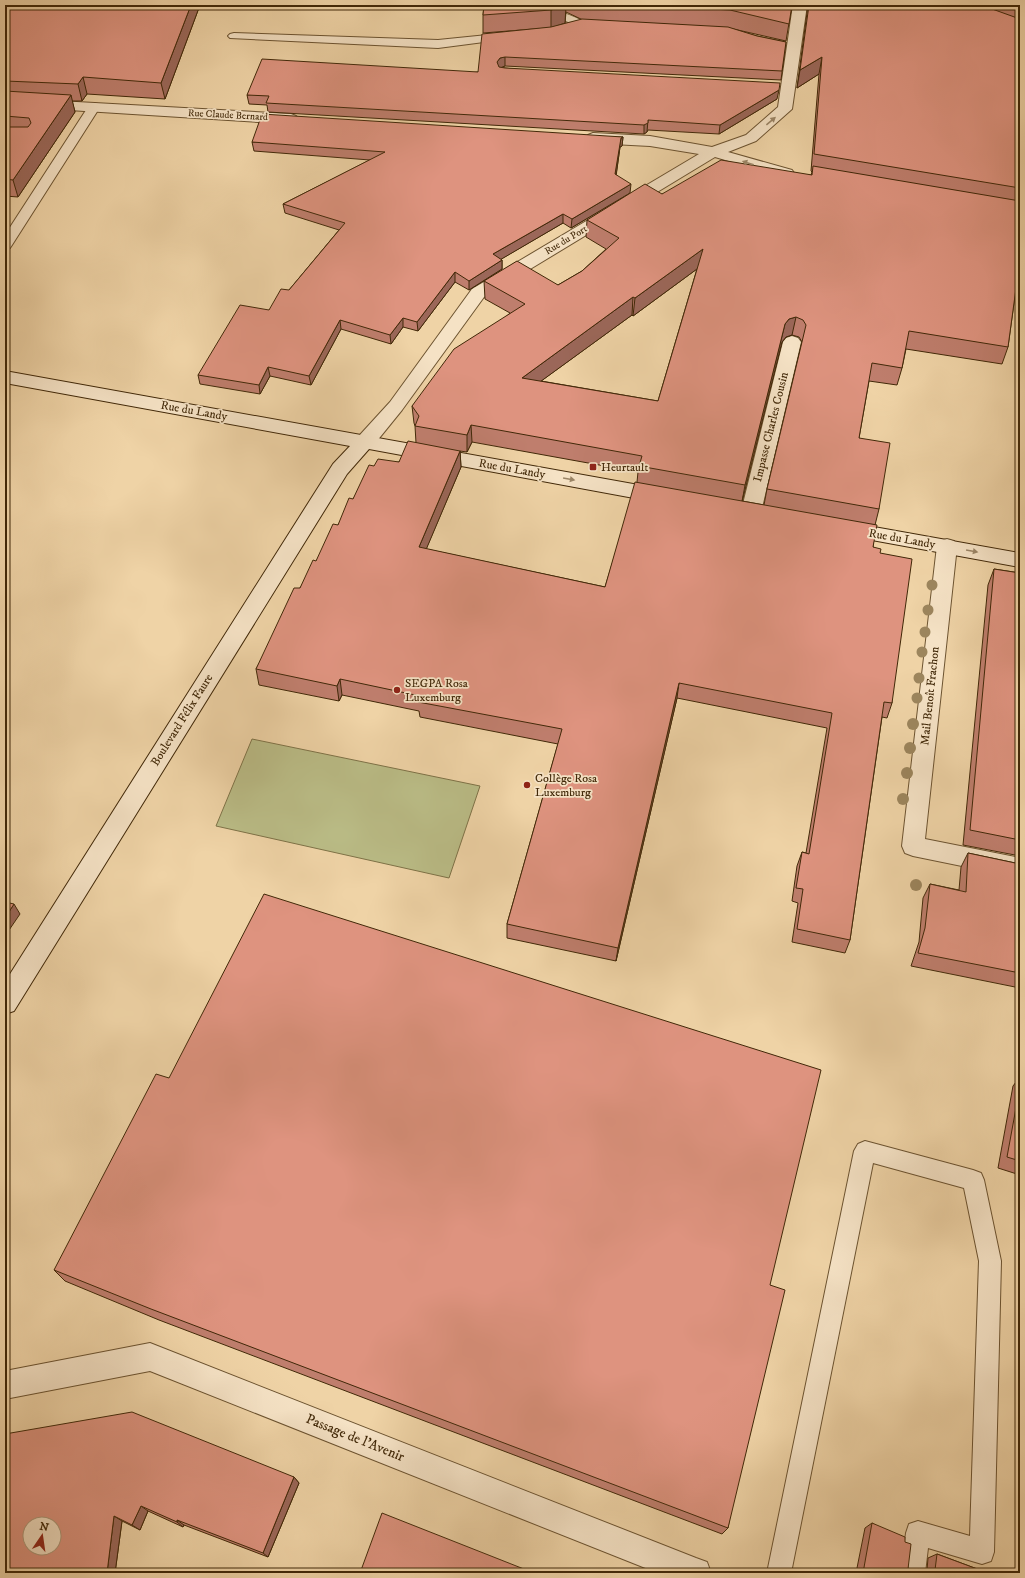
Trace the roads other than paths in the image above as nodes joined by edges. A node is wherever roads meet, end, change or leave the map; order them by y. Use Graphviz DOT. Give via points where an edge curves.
graph roads {
  1 [pos="506,5"];
  2 [pos="800,5"];
  3 [pos="566,28"];
  4 [pos="520,35"];
  5 [pos="234,36"];
  6 [pos="773,86"];
  7 [pos="789,87"];
  8 [pos="5,102"];
  9 [pos="94,107"];
  10 [pos="308,120"];
  11 [pos="578,137"];
  12 [pos="713,152"];
  13 [pos="802,176"];
  14 [pos="5,245"];
  15 [pos="792,342"];
  16 [pos="5,377"];
  17 [pos="365,442"];
  18 [pos="681,500"];
  19 [pos="751,512"];
  20 [pos="829,526"];
  21 [pos="947,546"];
  22 [pos="1020,560"];
  23 [pos="1020,868"];
  24 [pos="5,1003"];
  25 [pos="5,1385"];
  26 [pos="696,1573"];
  27 [pos="779,1573"];
  28 [pos="913,1573"];
  1 -- 3 [label="lane" via="540,8 585,24"];
  2 -- 7 [label="street, Rue du Port" via="790,46"];
  4 -- 5 [label="lane" via="473,38 438,44"];
  6 -- 7 [label="street"];
  12 -- 7 [label="street, Rue du Port, one-way" via="751,138 785,109"];
  8 -- 9 [label="street, Rue Claude Bernard"];
  9 -- 10 [label="street, Rue Claude Bernard"];
  9 -- 14 [label="lane"];
  11 -- 12 [label="street" via="650,141"];
  13 -- 12 [label="street, one-way" via="779,172"];
  12 -- 17 [label="street, Rue du Port" via="478,293 396,406"];
  15 -- 19 [label="street, Impasse Charles Cousin"];
  16 -- 17 [label="street, Rue du Landy"];
  17 -- 18 [label="street, Rue du Landy, one-way"];
  17 -- 24 [label="street, Boulevard Félix Faure" via="340,469"];
  20 -- 21 [label="street, Rue du Landy"];
  21 -- 22 [label="street, Rue du Landy, one-way"];
  21 -- 23 [label="street, Mail Benoît Frachon" via="913,846"];
  25 -- 26 [label="street, Passage de l'Avenir" via="150,1358"];
  27 -- 28 [label="lane" via="865,1151 973,1180 990,1261 982,1552 918,1534"];
}
